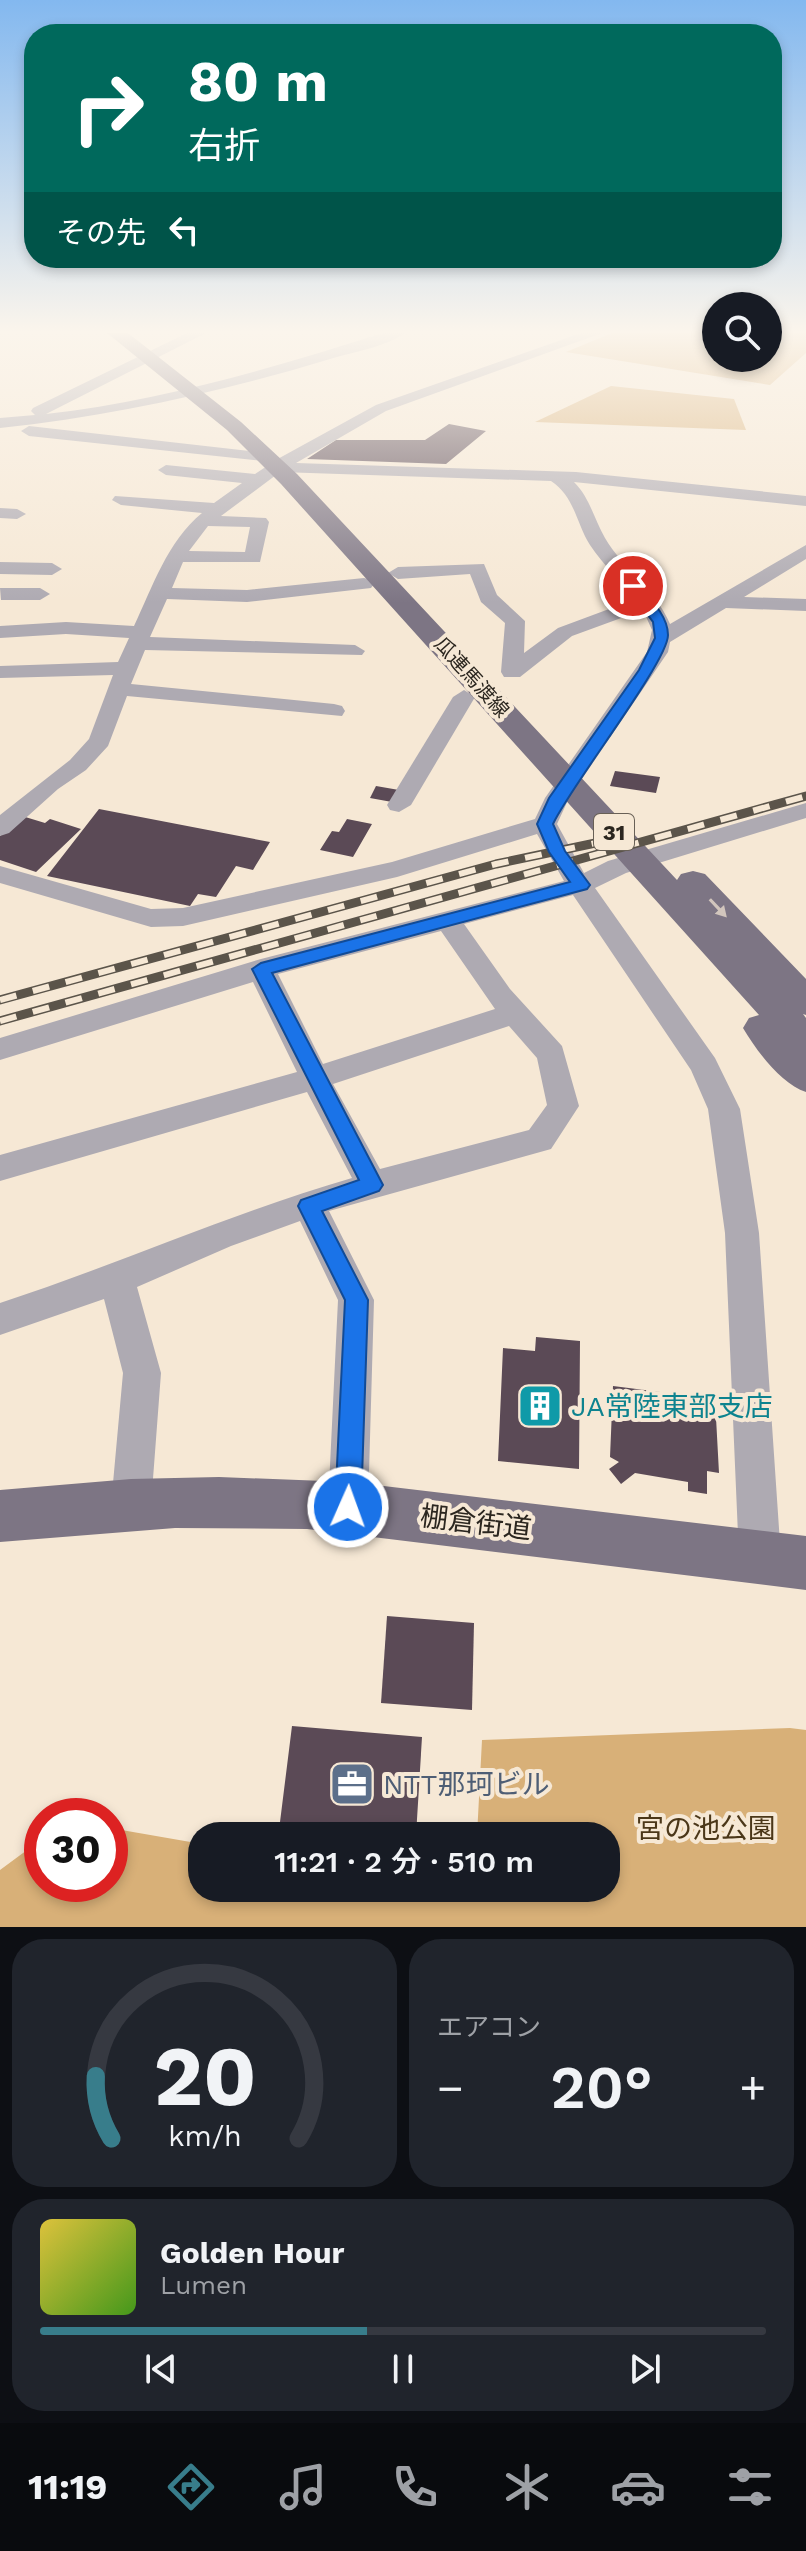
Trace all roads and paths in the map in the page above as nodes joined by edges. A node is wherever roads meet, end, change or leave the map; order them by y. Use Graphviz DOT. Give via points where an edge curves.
graph roads {
  1 [pos="222,423"];
  2 [pos="353,423"];
  3 [pos="7,426"];
  4 [pos="268,468"];
  5 [pos="166,470"];
  6 [pos="557,478"];
  7 [pos="121,500"];
  8 [pos="806,501"];
  9 [pos="211,515"];
  10 [pos="806,551"];
  11 [pos="176,556"];
  12 [pos="253,558"];
  13 [pos="0,568"];
  14 [pos="52,569"];
  15 [pos="378,575"];
  16 [pos="0,593"];
  17 [pos="159,593"];
  18 [pos="40,594"];
  19 [pos="266,595"];
  20 [pos="647,602"];
  21 [pos="724,602"];
  22 [pos="806,605"];
  23 [pos="0,632"];
  24 [pos="138,638"];
  25 [pos="662,638"];
  26 [pos="355,651"];
  27 [pos="126,668"];
  28 [pos="0,672"];
  29 [pos="508,678"];
  30 [pos="465,684"];
  31 [pos="118,689"];
  32 [pos="334,711"];
  33 [pos="580,764"];
  34 [pos="0,794"];
  35 [pos="35,796"];
  36 [pos="557,798"];
  37 [pos="399,805"];
  38 [pos="806,810"];
  39 [pos="545,824"];
  40 [pos="0,828"];
  41 [pos="664,852"];
  42 [pos="617,867"];
  43 [pos="0,874"];
  44 [pos="581,885"];
  45 [pos="447,920"];
  46 [pos="261,969"];
  47 [pos="806,1002"];
  48 [pos="515,1013"];
  49 [pos="806,1042"];
  50 [pos="0,1049"];
  51 [pos="806,1077"];
  52 [pos="315,1078"];
  53 [pos="0,1168"];
  54 [pos="372,1185"];
  55 [pos="309,1206"];
  56 [pos="117,1280"];
  57 [pos="0,1319"];
  58 [pos="131,1505"];
  59 [pos="348,1507"];
  60 [pos="0,1516"];
  61 [pos="783,1560"];
  1 -- 4 [label="main road"];
  2 -- 4 [label="street"];
  3 -- 4 [label="street"];
  4 -- 5 [label="street"];
  4 -- 6 [label="street"];
  4 -- 9 [label="street"];
  4 -- 15 [label="main road"];
  6 -- 8 [label="street"];
  6 -- 20 [label="street" via="575,490 597,541"];
  7 -- 9 [label="street"];
  9 -- 11 [label="street"];
  9 -- 12 [label="street" via="260,522"];
  10 -- 21 [label="street"];
  11 -- 12 [label="street"];
  11 -- 17 [label="street"];
  12 -- 19 [label="street"];
  13 -- 14 [label="street"];
  15 -- 19 [label="street"];
  15 -- 29 [label="main road"];
  15 -- 29 [label="street" via="477,568 488,598 515,621"];
  15 -- 30 [label="main road"];
  16 -- 18 [label="street"];
  17 -- 19 [label="street"];
  17 -- 24 [label="street"];
  20 -- 25 [label="street" via="660,621"];
  20 -- 29 [label="street" via="565,632"];
  21 -- 22 [label="street"];
  21 -- 25 [label="street"];
  23 -- 24 [label="street" via="66,628"];
  24 -- 26 [label="street"];
  24 -- 27 [label="street"];
  25 -- 33 [label="street"];
  27 -- 28 [label="street"];
  27 -- 31 [label="street"];
  29 -- 33 [label="main road"];
  30 -- 36 [label="main road"];
  30 -- 37 [label="street"];
  30 -- 49 [label="main road, 瓜連馬渡線 / 31"];
  31 -- 32 [label="street"];
  31 -- 35 [label="street" via="100,741 78,765"];
  33 -- 36 [label="street"];
  34 -- 35 [label="street"];
  35 -- 40 [label="street"];
  36 -- 39 [label="street"];
  38 -- 41 [label="street"];
  39 -- 43 [label="street" via="397,869 183,917 151,918"];
  39 -- 44 [label="street"];
  41 -- 42 [label="street"];
  41 -- 47 [label="main road, one-way"];
  42 -- 44 [label="street"];
  42 -- 51 [label="main road"];
  44 -- 45 [label="street"];
  44 -- 61 [label="street" via="704,1066 724,1109"];
  45 -- 46 [label="street"];
  45 -- 48 [label="street"];
  46 -- 50 [label="street"];
  46 -- 52 [label="street"];
  48 -- 52 [label="street"];
  48 -- 54 [label="street" via="551,1054 563,1106 540,1140"];
  52 -- 53 [label="street"];
  52 -- 54 [label="street"];
  54 -- 55 [label="street"];
  55 -- 56 [label="street" via="171,1254"];
  55 -- 59 [label="street" via="356,1300"];
  56 -- 57 [label="street"];
  56 -- 58 [label="street" via="142,1373"];
  58 -- 59 [label="main road, 棚倉街道" via="250,1502"];
  58 -- 60 [label="main road, 棚倉街道"];
  59 -- 61 [label="main road, 棚倉街道"];
}
